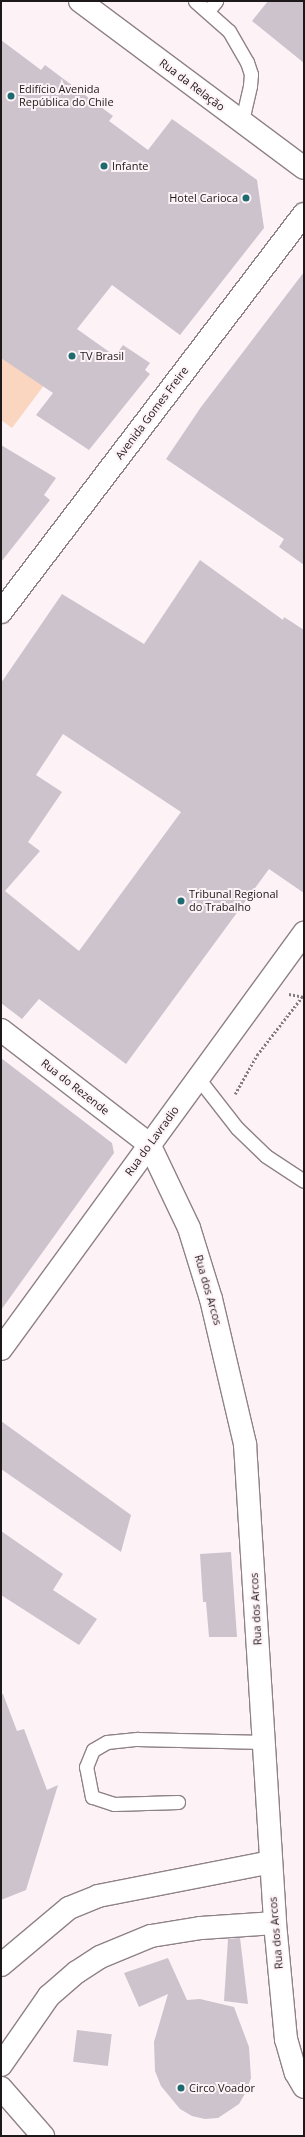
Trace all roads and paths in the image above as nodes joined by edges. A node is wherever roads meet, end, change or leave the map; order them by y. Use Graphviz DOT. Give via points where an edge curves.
graph roads {
  1 [pos="80,1"];
  2 [pos="195,1"];
  3 [pos="212,6"];
  4 [pos="242,122"];
  5 [pos="304,168"];
  6 [pos="304,214"];
  7 [pos="1,612"];
  8 [pos="304,934"];
  9 [pos="302,997"];
  10 [pos="1,1030"];
  11 [pos="198,1078"];
  12 [pos="225,1111"];
  13 [pos="149,1144"];
  14 [pos="304,1181"];
  15 [pos="1,1349"];
  16 [pos="264,1742"];
  17 [pos="178,1802"];
  18 [pos="271,1862"];
  19 [pos="275,1923"];
  20 [pos="1,1965"];
  21 [pos="1,2065"];
  22 [pos="304,2087"];
  23 [pos="1,2088"];
  24 [pos="43,2136"];
  1 -- 4 [label="street, Rua da Relação"];
  2 -- 3 [label="lane"];
  3 -- 4 [label="lane" via="240,47 251,74"];
  4 -- 5 [label="street, Rua da Relação"];
  6 -- 7 [label="street, Avenida Gomes Freire"];
  8 -- 11 [label="street, Rua do Lavradio"];
  9 -- 12 [label="path" via="257,1055"];
  10 -- 13 [label="street, Rua do Rezende"];
  11 -- 12 [label="lane"];
  11 -- 13 [label="street, Rua do Lavradio"];
  12 -- 14 [label="lane" via="237,1128 266,1156"];
  13 -- 15 [label="street, Rua do Lavradio"];
  13 -- 16 [label="street, Rua dos Arcos" via="189,1228 211,1299 245,1444"];
  16 -- 17 [label="lane" via="137,1739 107,1742 93,1750 86,1767 92,1797 114,1804"];
  16 -- 18 [label="street, Rua dos Arcos"];
  18 -- 19 [label="street, Rua dos Arcos"];
  18 -- 20 [label="street" via="98,1896 69,1908"];
  19 -- 21 [label="street" via="201,1928 151,1936 100,1957 77,1972 49,1996"];
  19 -- 22 [label="street, Rua dos Arcos" via="286,2040 296,2073"];
  23 -- 24 [label="street"];
}
